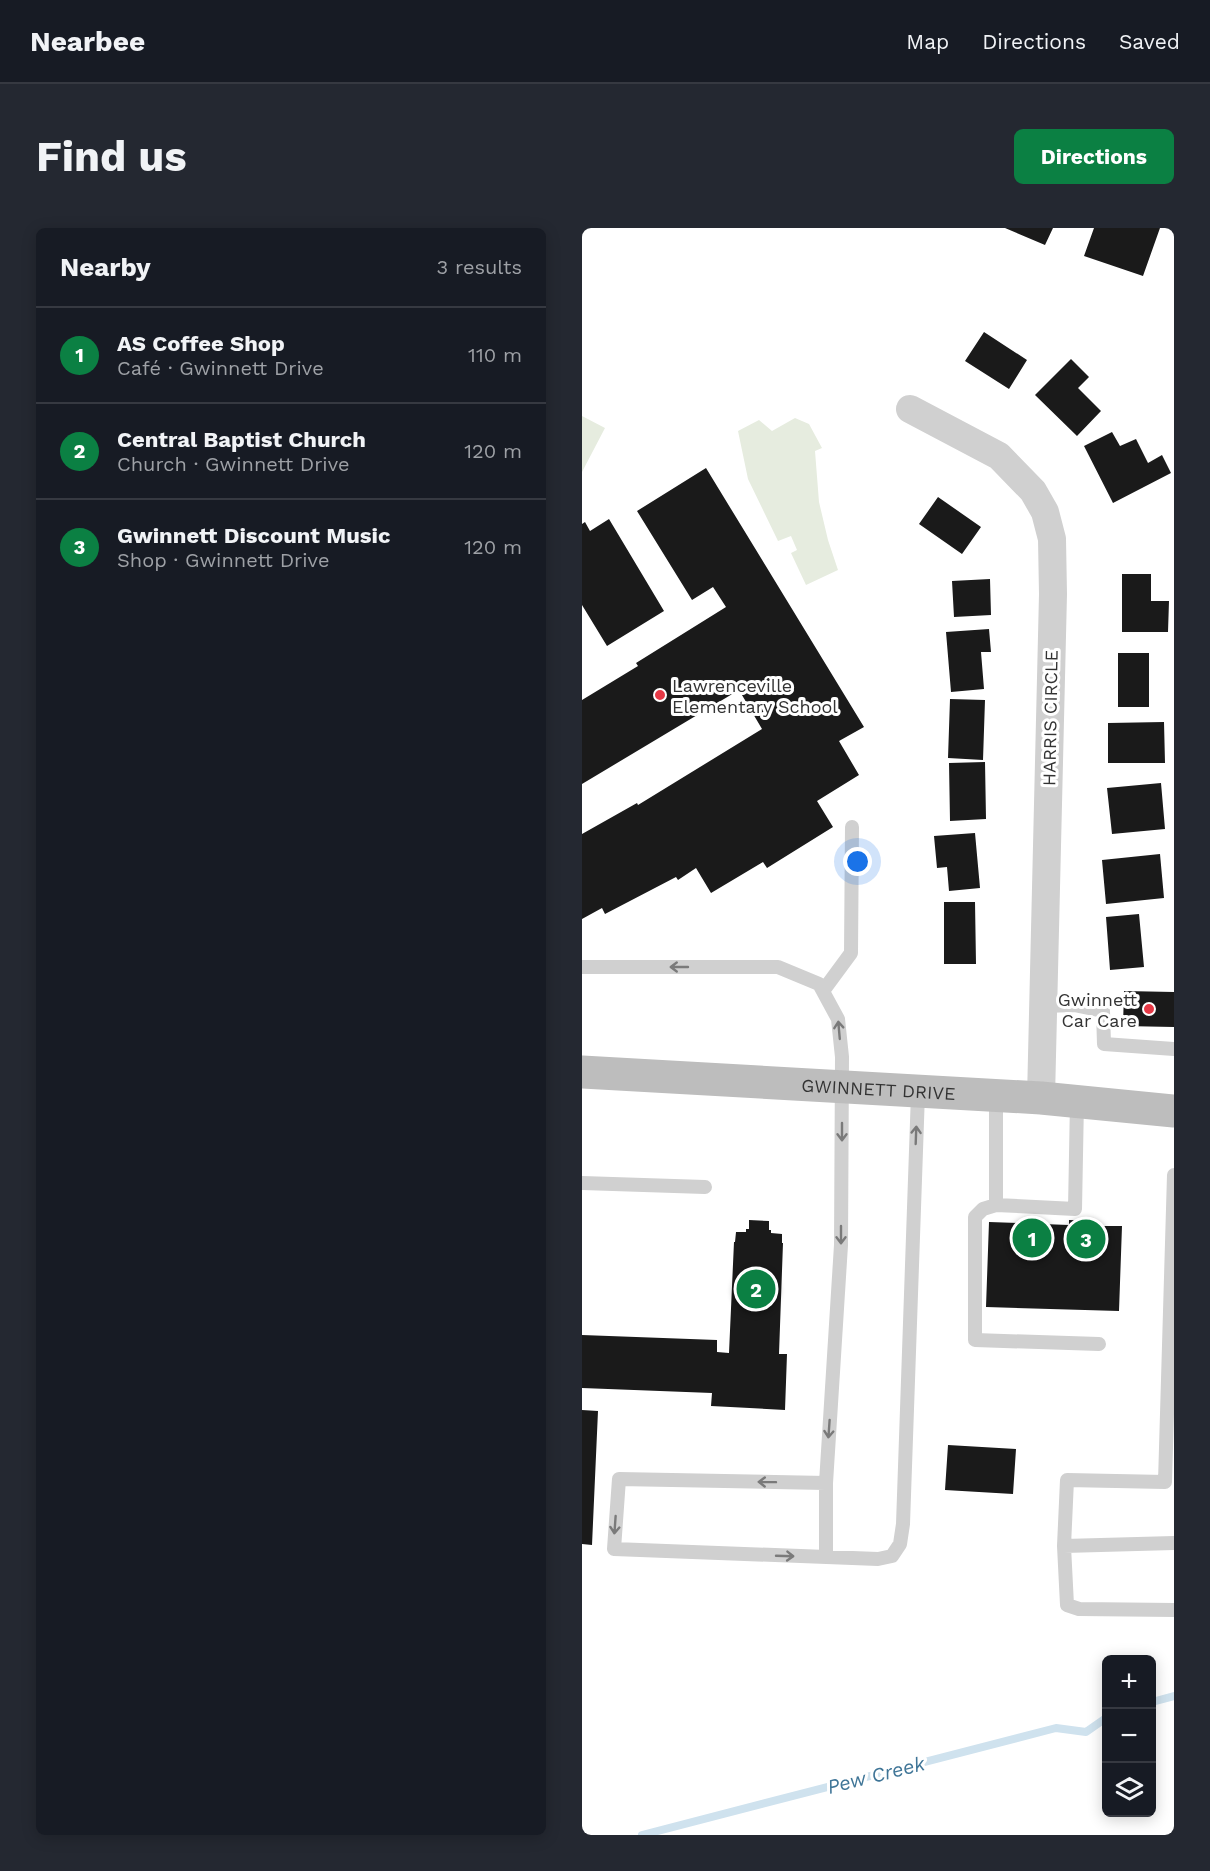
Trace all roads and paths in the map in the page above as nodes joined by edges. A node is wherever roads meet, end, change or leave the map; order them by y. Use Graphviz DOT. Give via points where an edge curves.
graph roads {
  1 [pos="910,409"];
  2 [pos="852,827"];
  3 [pos="582,967"];
  4 [pos="823,991"];
  5 [pos="1044,1006"];
  6 [pos="1174,1049"];
  7 [pos="582,1072"];
  8 [pos="842,1088"];
  9 [pos="918,1093"];
  10 [pos="996,1095"];
  11 [pos="1041,1098"];
  12 [pos="1077,1101"];
  13 [pos="1174,1111"];
  14 [pos="1174,1174"];
  15 [pos="582,1183"];
  16 [pos="705,1187"];
  17 [pos="1174,1188"];
  18 [pos="996,1205"];
  19 [pos="1099,1344"];
  20 [pos="1170,1428"];
  21 [pos="1169,1482"];
  22 [pos="826,1483"];
  23 [pos="1174,1543"];
  24 [pos="1064,1546"];
  25 [pos="826,1557"];
  26 [pos="1174,1610"];
  1 -- 5 [label="street, HARRIS CIRCLE" via="999,456 1033,491 1045,512 1052,539"];
  2 -- 4 [label="lane" via="851,953"];
  4 -- 3 [label="lane, one-way" via="819,984 778,967"];
  8 -- 4 [label="lane, one-way" via="838,1019"];
  5 -- 6 [label="lane" via="1074,1005 1104,1011 1104,1044"];
  5 -- 11 [label="street, HARRIS CIRCLE"];
  7 -- 8 [label="street, GWINNETT DRIVE"];
  8 -- 9 [label="street, GWINNETT DRIVE"];
  8 -- 22 [label="lane, one-way" via="841,1245"];
  9 -- 10 [label="street, GWINNETT DRIVE"];
  25 -- 9 [label="lane, one-way" via="878,1559 892,1556 900,1544"];
  10 -- 11 [label="street, GWINNETT DRIVE"];
  10 -- 18 [label="lane"];
  11 -- 12 [label="street, GWINNETT DRIVE"];
  12 -- 13 [label="street, GWINNETT DRIVE"];
  12 -- 18 [label="lane" via="1075,1209"];
  14 -- 17 [label="lane"];
  15 -- 16 [label="lane"];
  17 -- 20 [label="lane"];
  18 -- 19 [label="lane" via="982,1209 975,1217 975,1340"];
  20 -- 21 [label="lane"];
  21 -- 24 [label="lane" via="1067,1480"];
  22 -- 25 [label="lane"];
  22 -- 25 [label="lane, one-way" via="619,1479 614,1549"];
  23 -- 24 [label="lane"];
  24 -- 26 [label="lane" via="1067,1605 1079,1609"];
}
